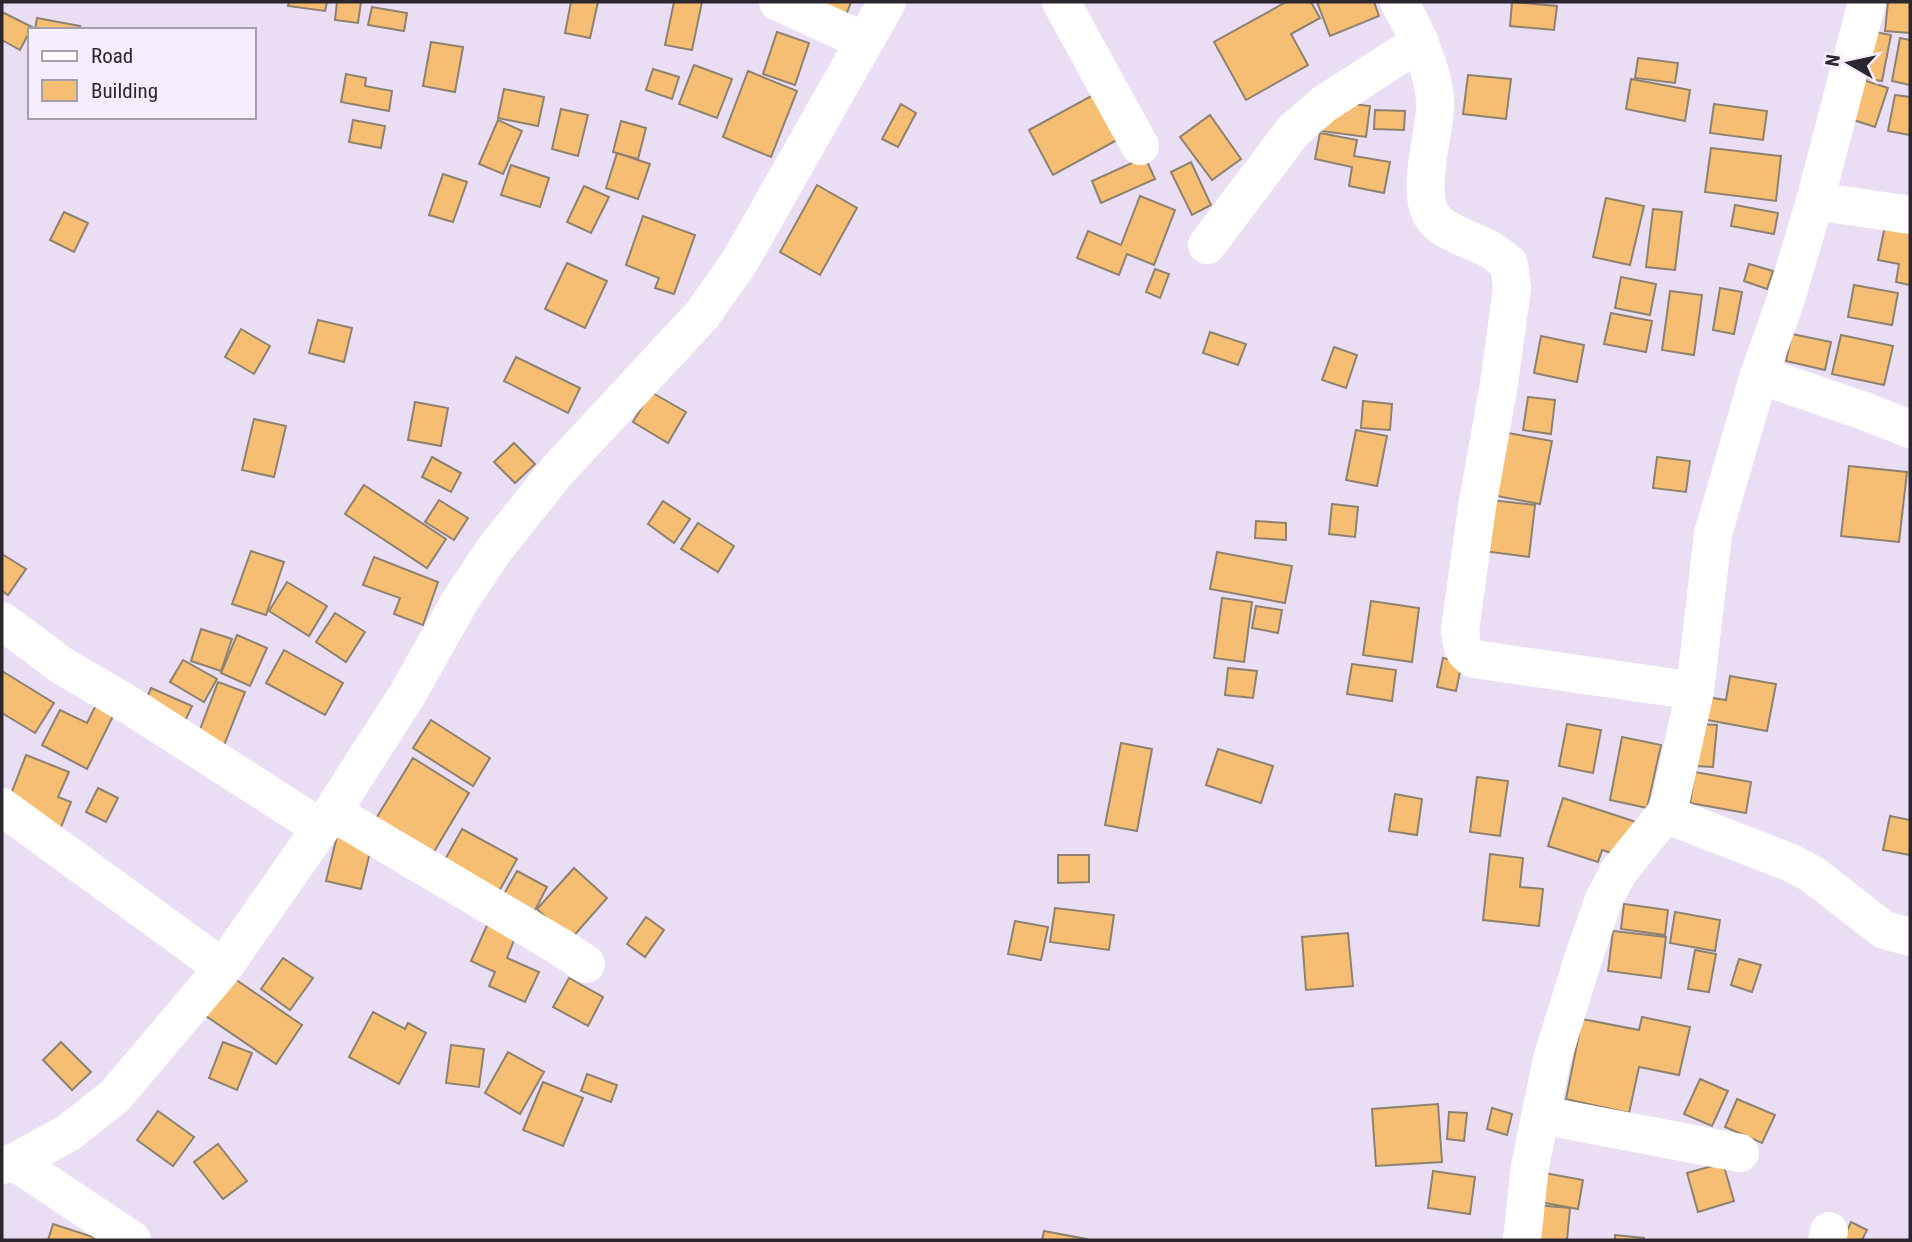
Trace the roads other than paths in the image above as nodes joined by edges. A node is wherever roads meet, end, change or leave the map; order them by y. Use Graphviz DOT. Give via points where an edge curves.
graph roads {
  1 [pos="778,2"];
  2 [pos="887,2"];
  3 [pos="1061,2"];
  4 [pos="1399,2"];
  5 [pos="1867,2"];
  6 [pos="864,41"];
  7 [pos="1420,42"];
  8 [pos="1140,146"];
  9 [pos="1815,201"];
  10 [pos="1910,215"];
  11 [pos="1207,245"];
  12 [pos="1759,375"];
  13 [pos="1910,429"];
  14 [pos="2,621"];
  15 [pos="1695,691"];
  16 [pos="2,807"];
  17 [pos="1665,814"];
  18 [pos="326,820"];
  19 [pos="1910,937"];
  20 [pos="586,964"];
  21 [pos="223,968"];
  22 [pos="1541,1115"];
  23 [pos="1740,1153"];
  24 [pos="9,1164"];
  25 [pos="132,1240"];
  26 [pos="1522,1240"];
  1 -- 6 [label="street"];
  2 -- 6 [label="street"];
  3 -- 8 [label="street"];
  4 -- 7 [label="street"];
  5 -- 9 [label="street"];
  6 -- 18 [label="street" via="740,261 702,315 556,471 494,550"];
  7 -- 11 [label="street" via="1324,104 1293,131"];
  7 -- 15 [label="street" via="1436,108 1425,197 1435,220 1491,249 1509,264 1512,289 1460,630 1463,650 1474,659"];
  9 -- 10 [label="street"];
  9 -- 12 [label="street"];
  12 -- 13 [label="street"];
  12 -- 15 [label="street" via="1713,534"];
  14 -- 18 [label="street" via="61,665"];
  15 -- 17 [label="street"];
  16 -- 21 [label="street"];
  17 -- 19 [label="street" via="1791,863 1884,930"];
  17 -- 22 [label="street" via="1619,871 1604,899 1552,1059"];
  18 -- 20 [label="street"];
  18 -- 21 [label="street"];
  21 -- 24 [label="street" via="115,1096 68,1133"];
  22 -- 23 [label="street"];
  22 -- 26 [label="street"];
  24 -- 25 [label="street"];
}
